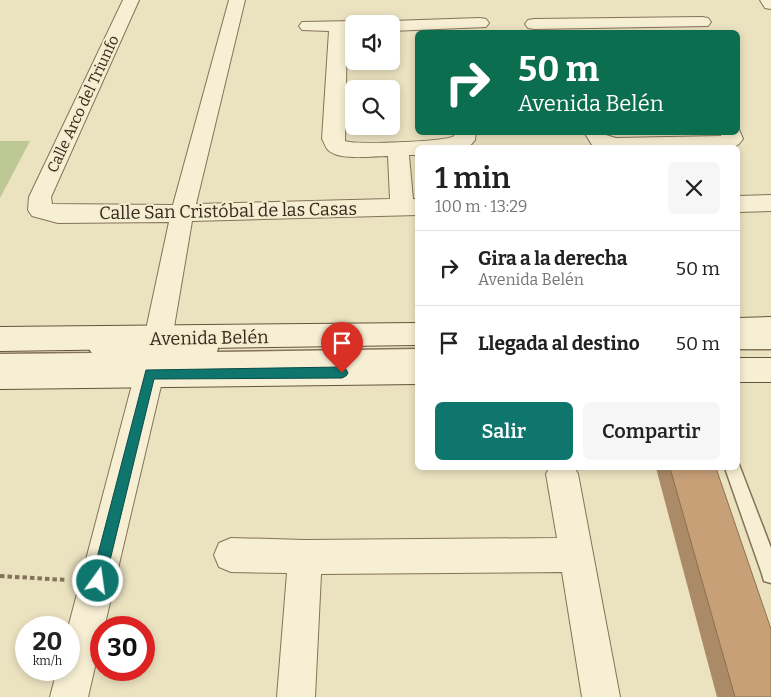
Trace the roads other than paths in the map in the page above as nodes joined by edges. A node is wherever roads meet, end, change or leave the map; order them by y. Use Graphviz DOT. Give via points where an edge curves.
graph roads {
  1 [pos="131,0"];
  2 [pos="237,0"];
  3 [pos="768,0"];
  4 [pos="771,4"];
  5 [pos="702,22"];
  6 [pos="480,23"];
  7 [pos="534,24"];
  8 [pos="308,26"];
  9 [pos="400,26"];
  10 [pos="345,27"];
  11 [pos="451,28"];
  12 [pos="563,28"];
  13 [pos="673,28"];
  14 [pos="345,36"];
  15 [pos="465,135"];
  16 [pos="596,135"];
  17 [pos="731,135"];
  18 [pos="453,145"];
  19 [pos="640,145"];
  20 [pos="688,145"];
  21 [pos="408,149"];
  22 [pos="740,204"];
  23 [pos="771,204"];
  24 [pos="410,207"];
  25 [pos="40,210"];
  26 [pos="182,213"];
  27 [pos="771,328"];
  28 [pos="740,329"];
  29 [pos="415,334"];
  30 [pos="0,339"];
  31 [pos="771,343"];
  32 [pos="415,344"];
  33 [pos="740,344"];
  34 [pos="0,350"];
  35 [pos="740,352"];
  36 [pos="771,352"];
  37 [pos="154,355"];
  38 [pos="415,356"];
  39 [pos="0,361"];
  40 [pos="740,370"];
  41 [pos="771,370"];
  42 [pos="415,372"];
  43 [pos="0,376"];
  44 [pos="734,470"];
  45 [pos="562,474"];
  46 [pos="231,555"];
  47 [pos="577,555"];
  48 [pos="305,558"];
  49 [pos="771,574"];
  50 [pos="69,697"];
  51 [pos="296,697"];
  52 [pos="601,697"];
  1 -- 25 [label="street, Calle Arco del Triunfo" via="40,197"];
  2 -- 26 [label="street"];
  3 -- 4 [label="street"];
  5 -- 13 [label="street"];
  6 -- 11 [label="street"];
  7 -- 12 [label="street"];
  8 -- 10 [label="street"];
  9 -- 11 [label="street"];
  12 -- 13 [label="street"];
  14 -- 21 [label="street" via="333,139 336,146 348,150"];
  15 -- 18 [label="street" via="461,144"];
  16 -- 19 [label="street" via="599,140 610,144"];
  17 -- 20 [label="street" via="732,139 725,143"];
  21 -- 24 [label="street"];
  22 -- 23 [label="street"];
  24 -- 26 [label="street, Calle San Cristóbal de las Casas"];
  25 -- 26 [label="street, Calle San Cristóbal de las Casas" via="58,214"];
  26 -- 37 [label="street"];
  27 -- 28 [label="street"];
  29 -- 37 [label="street, Avenida Belén"];
  30 -- 37 [label="street, Avenida Belén"];
  31 -- 33 [label="lane"];
  32 -- 37 [label="lane"];
  34 -- 37 [label="lane"];
  35 -- 36 [label="lane"];
  37 -- 38 [label="lane"];
  37 -- 39 [label="lane"];
  37 -- 42 [label="street, Avenida Belén"];
  37 -- 43 [label="street, Avenida Belén"];
  37 -- 50 [label="street"];
  40 -- 41 [label="street"];
  44 -- 49 [label="lane"];
  45 -- 47 [label="street"];
  46 -- 48 [label="street"];
  47 -- 48 [label="street"];
  47 -- 52 [label="street"];
  48 -- 51 [label="street"];
}
